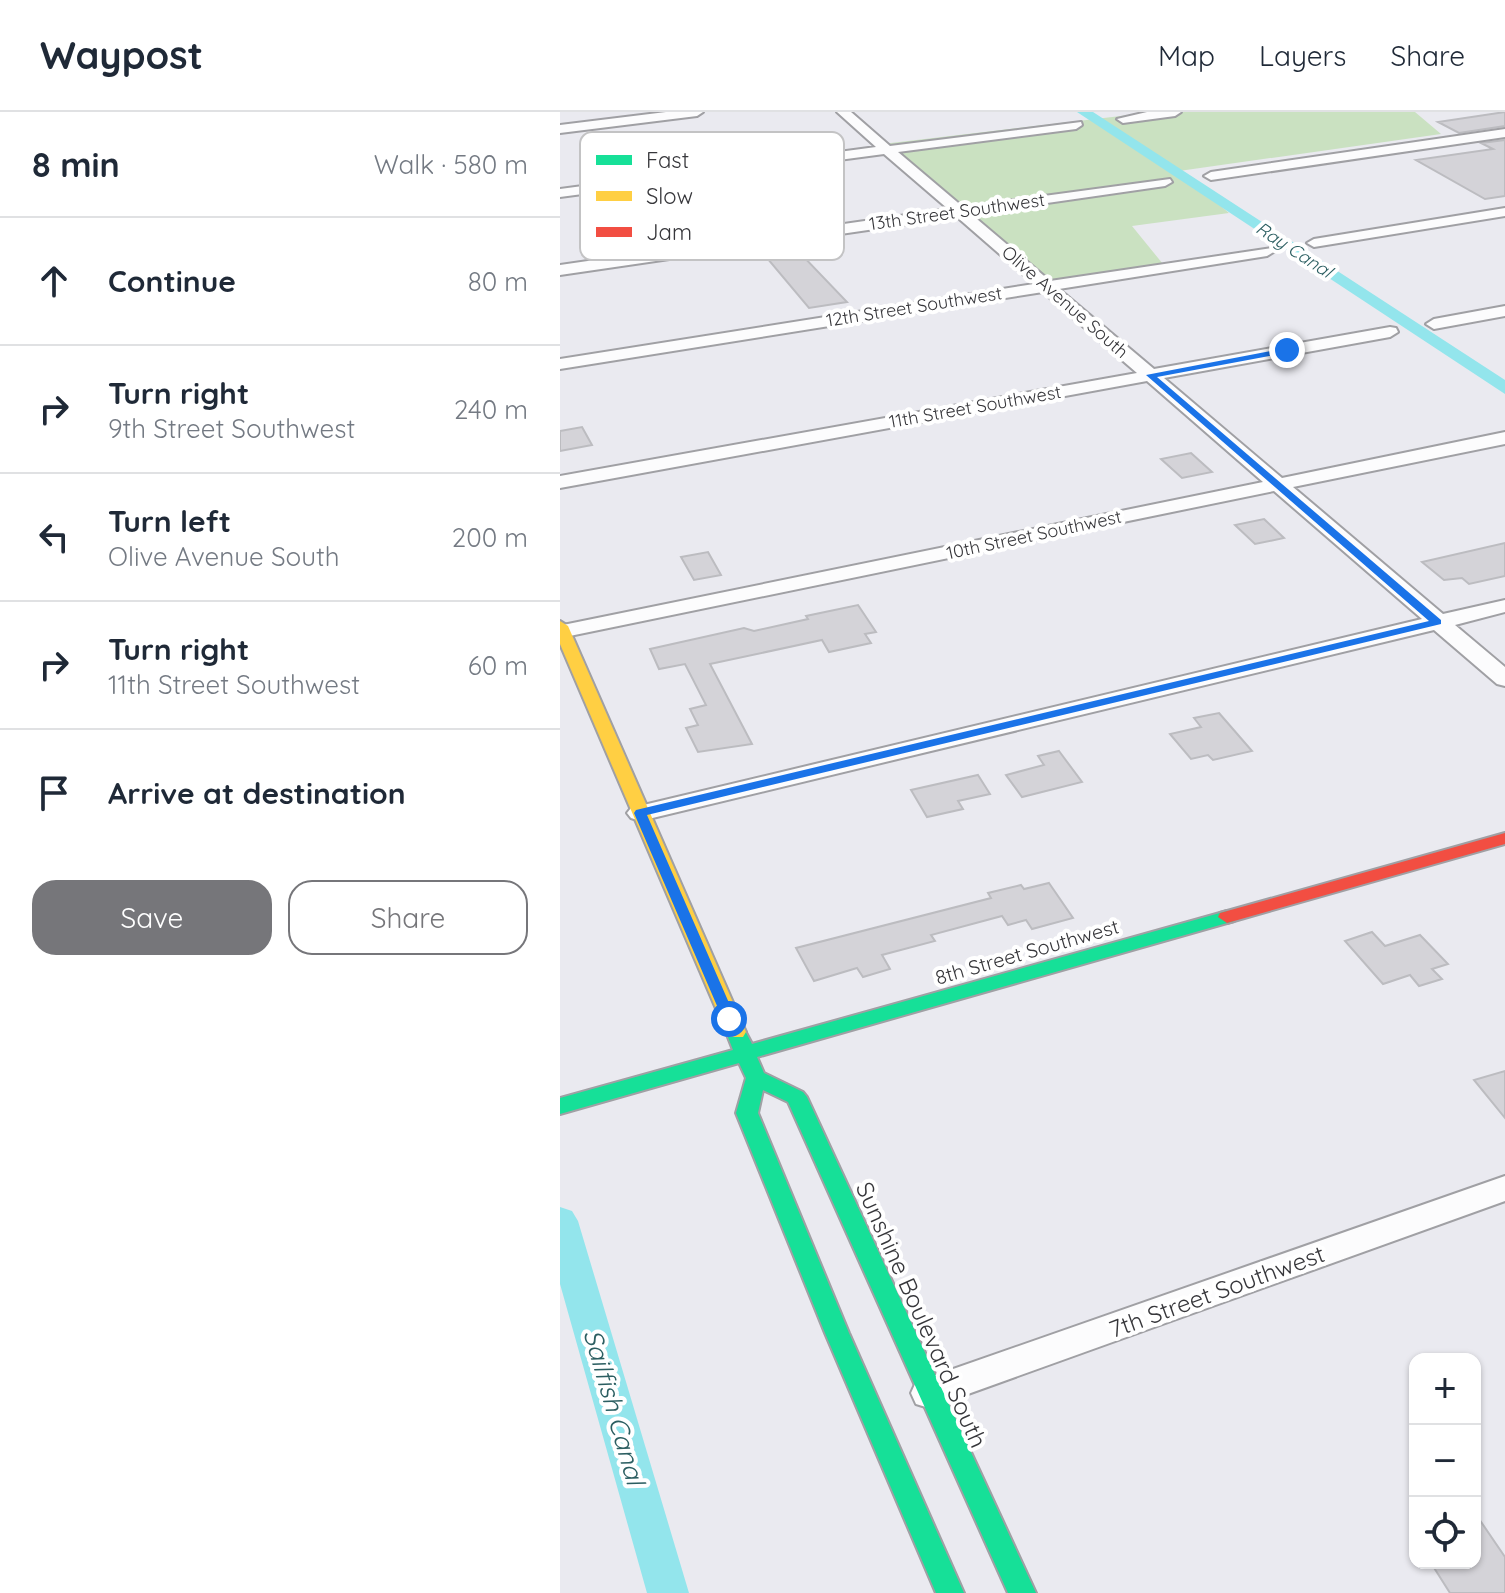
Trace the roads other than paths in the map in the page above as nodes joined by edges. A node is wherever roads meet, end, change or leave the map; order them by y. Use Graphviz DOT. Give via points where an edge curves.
graph roads {
  1 [pos="697,112"];
  2 [pos="843,112"];
  3 [pos="1175,112"];
  4 [pos="1123,119"];
  5 [pos="1076,125"];
  6 [pos="560,129"];
  7 [pos="1505,133"];
  8 [pos="887,150"];
  9 [pos="844,156"];
  10 [pos="1211,176"];
  11 [pos="1165,182"];
  12 [pos="580,190"];
  13 [pos="560,193"];
  14 [pos="960,212"];
  15 [pos="1505,212"];
  16 [pos="844,229"];
  17 [pos="1314,243"];
  18 [pos="1267,251"];
  19 [pos="629,260"];
  20 [pos="560,270"];
  21 [pos="1045,286"];
  22 [pos="1505,311"];
  23 [pos="1434,324"];
  24 [pos="1390,332"];
  25 [pos="560,364"];
  26 [pos="1150,375"];
  27 [pos="1505,438"];
  28 [pos="560,482"];
  29 [pos="1277,484"];
  30 [pos="1505,606"];
  31 [pos="1438,622"];
  32 [pos="561,629"];
  33 [pos="1505,679"];
  34 [pos="640,813"];
  35 [pos="1505,838"];
  36 [pos="745,1055"];
  37 [pos="756,1078"];
  38 [pos="560,1106"];
  39 [pos="1505,1188"];
  40 [pos="929,1393"];
  41 [pos="950,1593"];
  42 [pos="1022,1593"];
  1 -- 6 [label="street"];
  2 -- 8 [label="street, Olive Avenue South"];
  3 -- 4 [label="street"];
  5 -- 8 [label="street"];
  7 -- 10 [label="street"];
  8 -- 9 [label="street"];
  8 -- 14 [label="street, Olive Avenue South"];
  11 -- 14 [label="street, 13th Street Southwest"];
  12 -- 13 [label="street"];
  14 -- 16 [label="street, 13th Street Southwest"];
  14 -- 21 [label="street, Olive Avenue South"];
  15 -- 17 [label="street"];
  18 -- 21 [label="street, 12th Street Southwest"];
  19 -- 20 [label="street, 13th Street Southwest"];
  21 -- 25 [label="street, 12th Street Southwest"];
  21 -- 26 [label="street, Olive Avenue South"];
  22 -- 23 [label="street"];
  24 -- 26 [label="street, 11th Street Southwest"];
  26 -- 28 [label="street, 11th Street Southwest"];
  26 -- 29 [label="street, Olive Avenue South"];
  27 -- 29 [label="street, 10th Street Southwest"];
  29 -- 31 [label="street, Olive Avenue South"];
  29 -- 32 [label="street, 10th Street Southwest"];
  30 -- 31 [label="street"];
  31 -- 33 [label="street, Olive Avenue South"];
  31 -- 34 [label="street"];
  32 -- 34 [label="street"];
  34 -- 36 [label="street"];
  35 -- 36 [label="street, 8th Street Southwest"];
  36 -- 37 [label="street"];
  36 -- 38 [label="street, 8th Street Southwest"];
  37 -- 40 [label="street, Sunshine Boulevard South" via="796,1097"];
  37 -- 41 [label="street" via="747,1113"];
  39 -- 40 [label="street, 7th Street Southwest"];
  40 -- 42 [label="street, Sunshine Boulevard South"];
}
